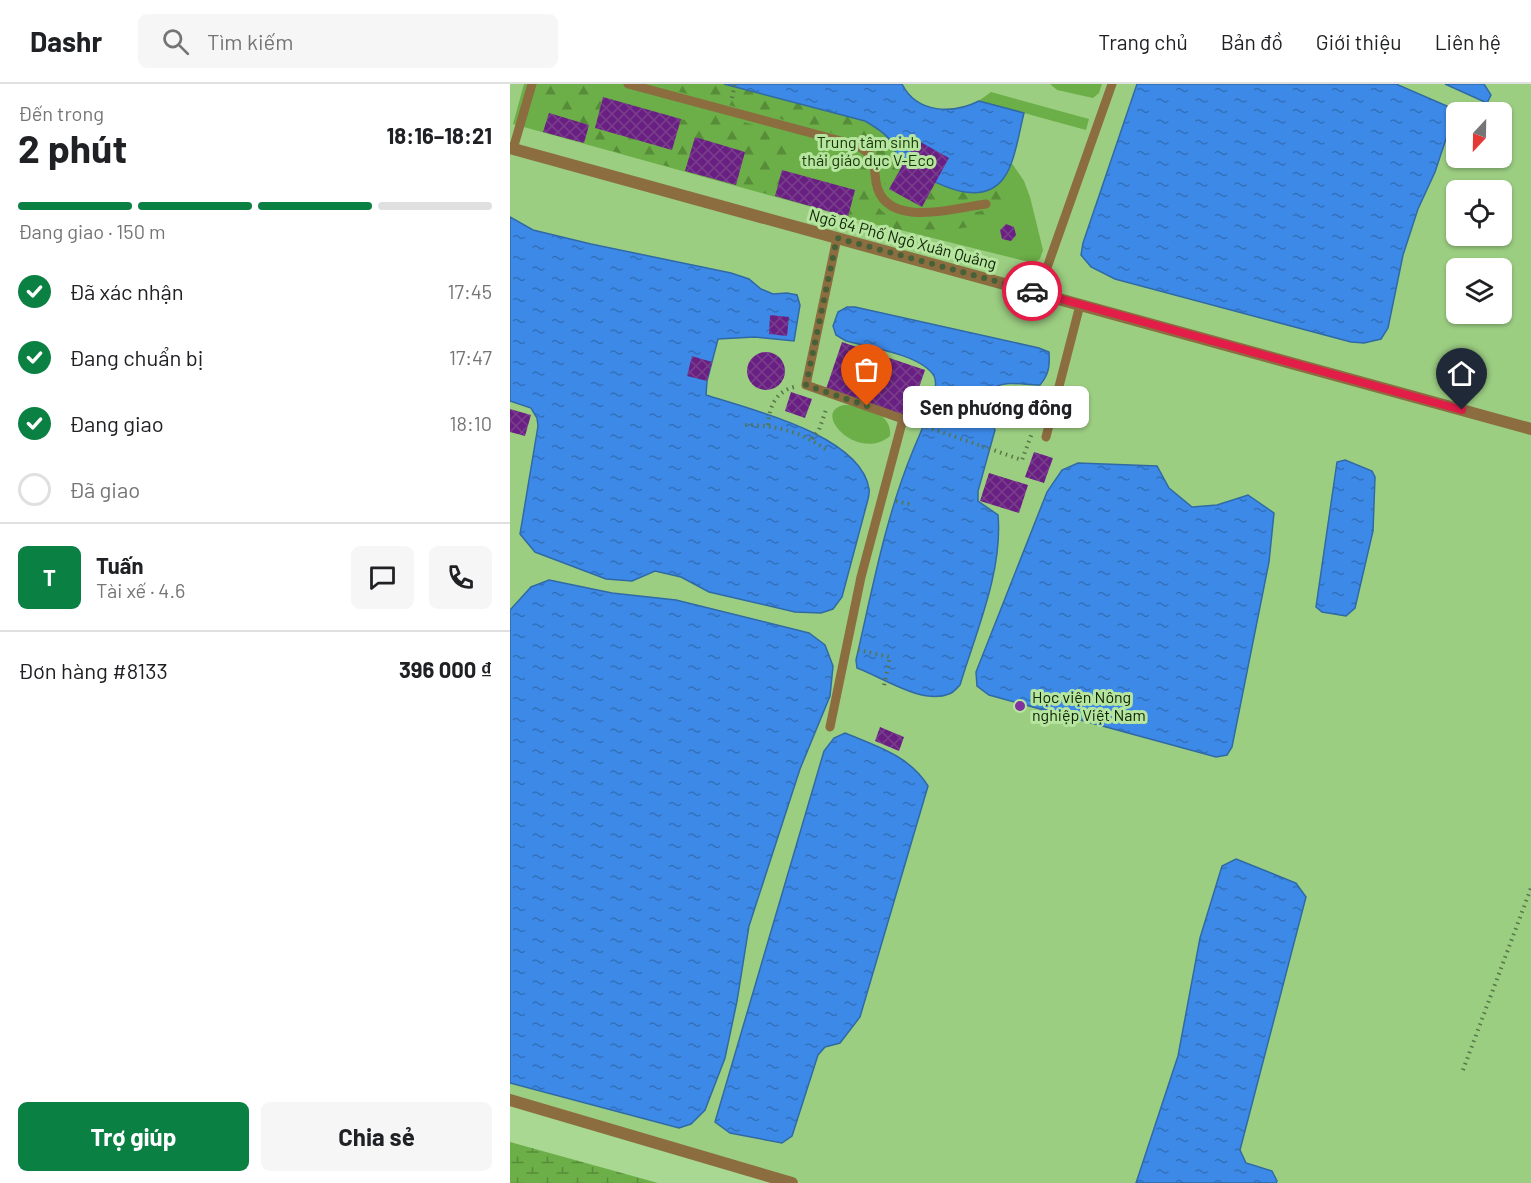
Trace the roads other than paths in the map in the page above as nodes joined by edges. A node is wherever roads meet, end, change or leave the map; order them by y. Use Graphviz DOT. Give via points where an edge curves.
graph roads {
  1 [pos="532,84"];
  2 [pos="628,84"];
  3 [pos="1112,84"];
  4 [pos="511,149"];
  5 [pos="986,204"];
  6 [pos="837,238"];
  7 [pos="1038,293"];
  8 [pos="1080,305"];
  9 [pos="1531,429"];
  10 [pos="1046,437"];
  11 [pos="830,727"];
  12 [pos="510,1100"];
  13 [pos="792,1183"];
  1 -- 4 [label="lane"];
  2 -- 5 [label="lane" via="856,145 873,158 882,196 902,211 915,214"];
  3 -- 7 [label="lane"];
  4 -- 6 [label="street, Ngõ 64 Phố Ngô Xuân Quảng"];
  6 -- 7 [label="street, Ngõ 64 Phố Ngô Xuân Quảng"];
  6 -- 11 [label="lane" via="806,385 903,419 861,577"];
  7 -- 8 [label="street, Ngõ 64 Phố Ngô Xuân Quảng"];
  8 -- 9 [label="street, Ngõ 64 Phố Ngô Xuân Quảng"];
  8 -- 10 [label="lane"];
  12 -- 13 [label="street"];
}
